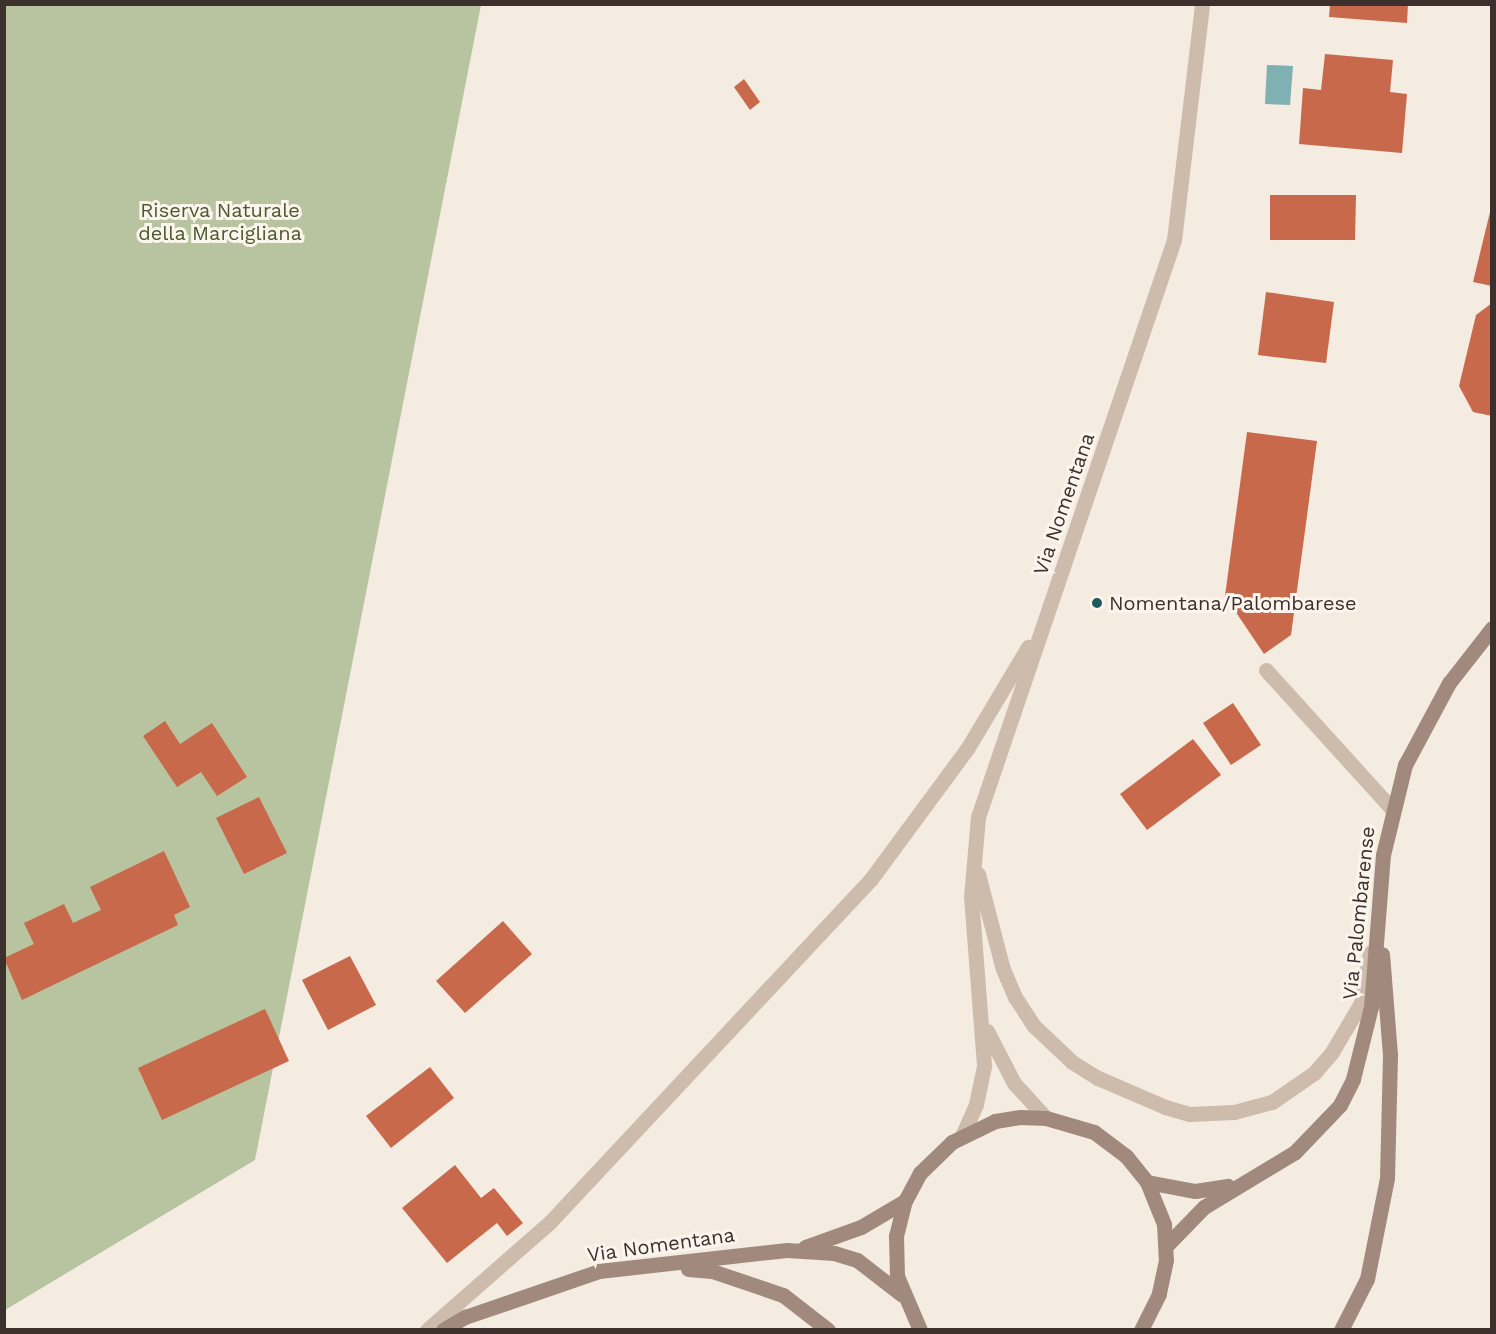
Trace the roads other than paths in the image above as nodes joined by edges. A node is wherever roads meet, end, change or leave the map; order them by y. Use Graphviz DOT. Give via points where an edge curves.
graph roads {
  1 [pos="1202,4"];
  2 [pos="1068,560"];
  3 [pos="1491,628"];
  4 [pos="1266,670"];
  5 [pos="1392,809"];
  6 [pos="974,847"];
  7 [pos="1378,903"];
  8 [pos="982,1013"];
  9 [pos="1046,1118"];
  10 [pos="962,1136"];
  11 [pos="1248,1180"];
  12 [pos="1147,1182"];
  13 [pos="905,1201"];
  14 [pos="1166,1246"];
  15 [pos="787,1250"];
  16 [pos="646,1264"];
  17 [pos="902,1295"];
  18 [pos="427,1329"];
  19 [pos="443,1329"];
  20 [pos="828,1329"];
  21 [pos="920,1329"];
  22 [pos="1141,1329"];
  23 [pos="1341,1329"];
  1 -- 2 [label="street, Via Nomentana" via="1174,240"];
  2 -- 6 [label="street, Via Nomentana" via="999,747 980,809"];
  2 -- 18 [label="street" via="1005,688 967,749 872,879 550,1222"];
  3 -- 5 [label="main road, Via Palombarense" via="1426,721 1405,765"];
  4 -- 5 [label="street"];
  5 -- 7 [label="main road, Via Palombarense"];
  6 -- 7 [label="street" via="988,923 1003,969 1015,997 1034,1025 1072,1062 1098,1078 1190,1114 1234,1112 1272,1102 1314,1073 1332,1052 1361,1003"];
  6 -- 8 [label="street, Via Nomentana" via="972,943"];
  7 -- 11 [label="main road, Via Palombarense" via="1371,1007 1353,1078 1321,1128 1295,1152"];
  7 -- 23 [label="main road" via="1390,1054 1387,1178 1367,1279"];
  8 -- 9 [label="street, Via Nomentana" via="990,1039 1014,1083"];
  8 -- 10 [label="street, Via Nomentana" via="982,1084"];
  9 -- 10 [label="main road" via="995,1121"];
  9 -- 12 [label="main road" via="1094,1132 1126,1156"];
  10 -- 13 [label="main road" via="934,1156"];
  11 -- 12 [label="main road, Via Palombarense" via="1195,1191"];
  11 -- 14 [label="main road, Via Palombarense" via="1204,1207"];
  12 -- 14 [label="main road" via="1164,1224"];
  13 -- 15 [label="main road, Via Nomentana" via="861,1227"];
  13 -- 17 [label="main road" via="895,1253"];
  14 -- 22 [label="main road" via="1159,1294"];
  15 -- 16 [label="main road, Via Nomentana"];
  15 -- 17 [label="main road, Via Nomentana" via="834,1253 857,1260"];
  16 -- 19 [label="main road, Via Nomentana" via="590,1274 465,1317"];
  16 -- 20 [label="main road" via="712,1271 783,1295"];
  17 -- 21 [label="main road"];
}
